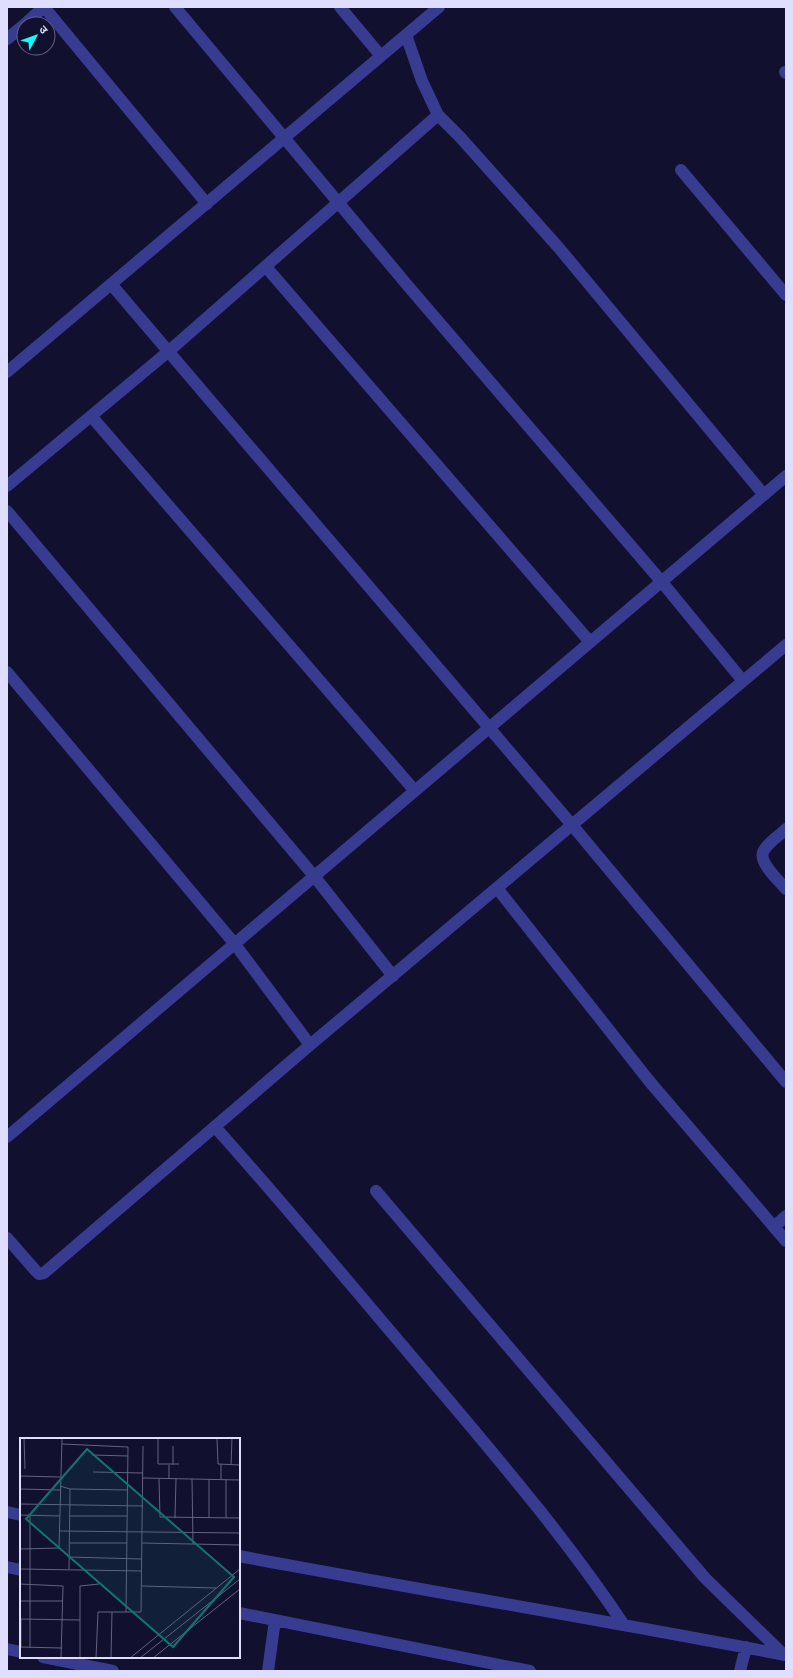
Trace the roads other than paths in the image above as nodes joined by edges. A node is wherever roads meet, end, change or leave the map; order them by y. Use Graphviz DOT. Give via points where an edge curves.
graph roads {
  1 [pos="44,7"];
  2 [pos="175,7"];
  3 [pos="340,7"];
  4 [pos="440,7"];
  5 [pos="33,16"];
  6 [pos="16,31"];
  7 [pos="406,35"];
  8 [pos="7,39"];
  9 [pos="381,56"];
  10 [pos="438,115"];
  11 [pos="285,138"];
  12 [pos="681,170"];
  13 [pos="207,204"];
  14 [pos="339,204"];
  15 [pos="266,267"];
  16 [pos="111,284"];
  17 [pos="786,295"];
  18 [pos="169,351"];
  19 [pos="7,372"];
  20 [pos="91,416"];
  21 [pos="786,476"];
  22 [pos="7,486"];
  23 [pos="764,495"];
  24 [pos="7,511"];
  25 [pos="661,581"];
  26 [pos="590,642"];
  27 [pos="786,645"];
  28 [pos="7,672"];
  29 [pos="742,681"];
  30 [pos="489,727"];
  31 [pos="415,791"];
  32 [pos="572,825"];
  33 [pos="786,829"];
  34 [pos="314,876"];
  35 [pos="497,888"];
  36 [pos="786,889"];
  37 [pos="234,943"];
  38 [pos="393,976"];
  39 [pos="310,1045"];
  40 [pos="786,1082"];
  41 [pos="215,1127"];
  42 [pos="7,1137"];
  43 [pos="376,1191"];
  44 [pos="786,1216"];
  45 [pos="774,1227"];
  46 [pos="7,1238"];
  47 [pos="786,1241"];
  48 [pos="7,1512"];
  49 [pos="20,1514"];
  50 [pos="240,1556"];
  51 [pos="7,1567"];
  52 [pos="20,1570"];
  53 [pos="240,1613"];
  54 [pos="275,1620"];
  55 [pos="624,1625"];
  56 [pos="746,1647"];
  57 [pos="7,1649"];
  58 [pos="20,1652"];
  59 [pos="785,1655"];
  60 [pos="49,1658"];
  61 [pos="113,1671"];
  62 [pos="268,1671"];
  63 [pos="530,1671"];
  64 [pos="740,1671"];
  1 -- 5 [label="street"];
  1 -- 13 [label="street"];
  2 -- 11 [label="street"];
  3 -- 9 [label="street"];
  4 -- 7 [label="street"];
  6 -- 8 [label="street"];
  7 -- 9 [label="street"];
  7 -- 10 [label="street" via="422,81"];
  9 -- 11 [label="street"];
  10 -- 14 [label="street"];
  10 -- 23 [label="street" via="559,248"];
  11 -- 13 [label="street"];
  11 -- 14 [label="street"];
  12 -- 17 [label="street"];
  13 -- 16 [label="street"];
  14 -- 15 [label="street"];
  14 -- 25 [label="street"];
  15 -- 18 [label="street"];
  15 -- 26 [label="street"];
  16 -- 18 [label="street"];
  16 -- 19 [label="street"];
  18 -- 20 [label="street"];
  18 -- 30 [label="street"];
  20 -- 22 [label="street"];
  20 -- 31 [label="street"];
  21 -- 23 [label="street"];
  23 -- 25 [label="street"];
  24 -- 34 [label="street"];
  25 -- 26 [label="street"];
  25 -- 29 [label="street"];
  26 -- 30 [label="street"];
  27 -- 29 [label="street"];
  28 -- 37 [label="street"];
  29 -- 32 [label="street"];
  30 -- 31 [label="street"];
  30 -- 32 [label="street"];
  31 -- 34 [label="street"];
  32 -- 35 [label="street"];
  32 -- 40 [label="street"];
  33 -- 36 [label="street" via="767,846 762,858"];
  34 -- 37 [label="street"];
  34 -- 38 [label="street"];
  35 -- 38 [label="street"];
  35 -- 45 [label="street" via="650,1082"];
  37 -- 39 [label="street"];
  37 -- 42 [label="street"];
  38 -- 39 [label="street"];
  39 -- 41 [label="street"];
  41 -- 46 [label="street" via="44,1273 39,1274"];
  41 -- 55 [label="street" via="527,1493 598,1586"];
  43 -- 59 [label="street" via="706,1578"];
  44 -- 45 [label="street"];
  45 -- 47 [label="street"];
  48 -- 49 [label="street"];
  50 -- 55 [label="street"];
  51 -- 52 [label="street"];
  53 -- 54 [label="street"];
  54 -- 62 [label="street"];
  54 -- 63 [label="street"];
  55 -- 56 [label="street"];
  56 -- 59 [label="street"];
  56 -- 64 [label="street"];
  57 -- 58 [label="street"];
  60 -- 61 [label="street"];
}
